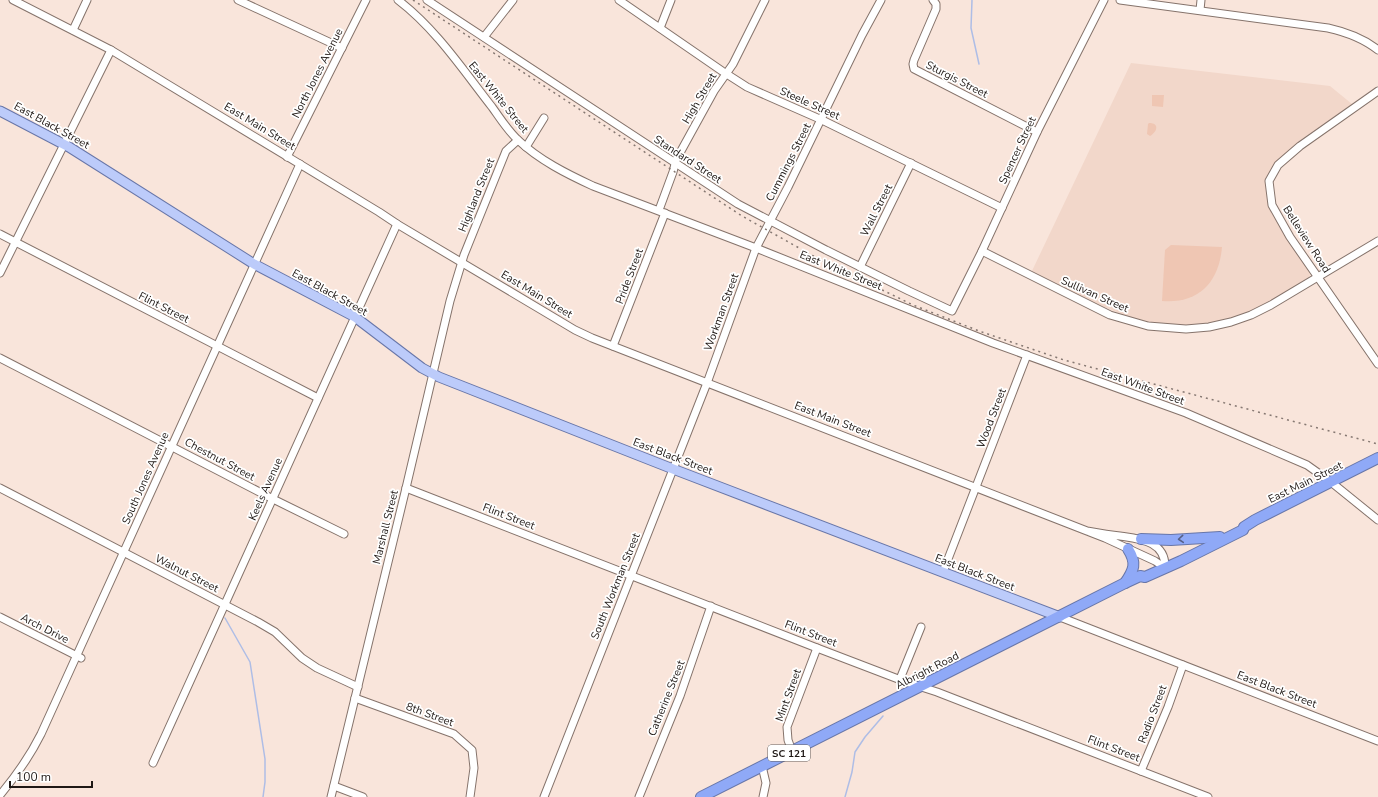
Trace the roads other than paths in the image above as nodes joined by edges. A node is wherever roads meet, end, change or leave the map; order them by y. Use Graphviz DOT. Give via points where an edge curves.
graph roads {
  1 [pos="13,0"];
  2 [pos="88,0"];
  3 [pos="238,0"];
  4 [pos="366,0"];
  5 [pos="398,0"];
  6 [pos="426,0"];
  7 [pos="513,0"];
  8 [pos="619,0"];
  9 [pos="671,0"];
  10 [pos="765,0"];
  11 [pos="881,0"];
  12 [pos="933,0"];
  13 [pos="1104,0"];
  14 [pos="1120,0"];
  15 [pos="1201,0"];
  16 [pos="1200,10"];
  17 [pos="660,28"];
  18 [pos="73,30"];
  19 [pos="484,38"];
  20 [pos="342,48"];
  21 [pos="111,50"];
  22 [pos="1378,50"];
  23 [pos="726,74"];
  24 [pos="1378,91"];
  25 [pos="0,111"];
  26 [pos="544,118"];
  27 [pos="822,120"];
  28 [pos="1037,132"];
  29 [pos="518,140"];
  30 [pos="64,144"];
  31 [pos="526,147"];
  32 [pos="287,157"];
  33 [pos="911,163"];
  34 [pos="300,164"];
  35 [pos="675,164"];
  36 [pos="1002,208"];
  37 [pos="662,212"];
  38 [pos="770,222"];
  39 [pos="397,224"];
  40 [pos="0,234"];
  41 [pos="1378,241"];
  42 [pos="15,242"];
  43 [pos="756,248"];
  44 [pos="982,251"];
  45 [pos="461,263"];
  46 [pos="254,264"];
  47 [pos="860,266"];
  48 [pos="0,273"];
  49 [pos="1318,277"];
  50 [pos="952,311"];
  51 [pos="355,317"];
  52 [pos="216,346"];
  53 [pos="613,346"];
  54 [pos="1027,355"];
  55 [pos="0,358"];
  56 [pos="1378,364"];
  57 [pos="433,374"];
  58 [pos="706,383"];
  59 [pos="318,398"];
  60 [pos="172,446"];
  61 [pos="1378,458"];
  62 [pos="673,469"];
  63 [pos="1331,482"];
  64 [pos="0,488"];
  65 [pos="406,488"];
  66 [pos="975,488"];
  67 [pos="273,499"];
  68 [pos="1378,520"];
  69 [pos="1244,527"];
  70 [pos="1087,531"];
  71 [pos="344,534"];
  72 [pos="1220,537"];
  73 [pos="1141,539"];
  74 [pos="1128,549"];
  75 [pos="1195,551"];
  76 [pos="123,552"];
  77 [pos="1163,565"];
  78 [pos="942,572"];
  79 [pos="631,575"];
  80 [pos="1125,583"];
  81 [pos="225,605"];
  82 [pos="711,606"];
  83 [pos="0,617"];
  84 [pos="1060,617"];
  85 [pos="921,627"];
  86 [pos="817,648"];
  87 [pos="79,657"];
  88 [pos="1183,665"];
  89 [pos="900,679"];
  90 [pos="921,686"];
  91 [pos="358,687"];
  92 [pos="355,698"];
  93 [pos="1378,741"];
  94 [pos="792,751"];
  95 [pos="152,763"];
  96 [pos="762,766"];
  97 [pos="1142,771"];
  98 [pos="334,786"];
  99 [pos="0,795"];
  100 [pos="331,797"];
  101 [pos="363,797"];
  102 [pos="470,797"];
  103 [pos="544,797"];
  104 [pos="639,797"];
  105 [pos="700,797"];
  106 [pos="763,797"];
  107 [pos="1208,797"];
  1 -- 18 [label="street, East Main Street"];
  2 -- 18 [label="street"];
  3 -- 20 [label="street"];
  4 -- 20 [label="street, North Jones Avenue"];
  5 -- 29 [label="street, East White Street" via="421,19 438,38"];
  6 -- 19 [label="street, Standard Street"];
  7 -- 19 [label="street"];
  8 -- 17 [label="street, Steele Street"];
  9 -- 17 [label="street"];
  10 -- 23 [label="street, High Street"];
  11 -- 27 [label="street, Cummings Street"];
  12 -- 28 [label="street, Sturgis Street" via="936,9 914,60 914,69"];
  13 -- 28 [label="street, Spencer Street"];
  14 -- 16 [label="street"];
  15 -- 16 [label="street"];
  16 -- 22 [label="street" via="1347,32 1369,42"];
  17 -- 23 [label="street, Steele Street"];
  18 -- 21 [label="street, East Main Street"];
  19 -- 35 [label="street, Standard Street"];
  20 -- 32 [label="street, North Jones Avenue"];
  21 -- 30 [label="street"];
  21 -- 32 [label="street, East Main Street"];
  23 -- 27 [label="street, Steele Street" via="747,87"];
  23 -- 35 [label="street, High Street" via="714,91"];
  24 -- 49 [label="street, Belleview Road" via="1300,146 1278,165 1269,181 1272,205 1290,237"];
  25 -- 30 [label="main road, East Black Street"];
  26 -- 31 [label="street"];
  27 -- 33 [label="street, Steele Street"];
  27 -- 38 [label="street, Cummings Street"];
  28 -- 36 [label="street, Spencer Street"];
  29 -- 31 [label="street, East White Street"];
  29 -- 45 [label="street, Highland Street" via="506,151"];
  30 -- 42 [label="street"];
  30 -- 46 [label="main road, East Black Street"];
  31 -- 37 [label="street, East White Street" via="574,177"];
  32 -- 34 [label="street, East Main Street"];
  33 -- 36 [label="street, Steele Street"];
  33 -- 47 [label="street, Wall Street"];
  34 -- 39 [label="street, East Main Street"];
  34 -- 46 [label="street, South Jones Avenue"];
  35 -- 37 [label="street, High Street"];
  35 -- 38 [label="street, Standard Street"];
  36 -- 44 [label="street, Spencer Street"];
  37 -- 43 [label="street, East White Street"];
  37 -- 53 [label="street, Pride Street"];
  38 -- 43 [label="street, Cummings Street"];
  38 -- 47 [label="street, Standard Street"];
  39 -- 45 [label="street, East Main Street"];
  39 -- 51 [label="street, Keels Avenue"];
  40 -- 42 [label="street, Flint Street"];
  41 -- 49 [label="street, Sullivan Street"];
  42 -- 48 [label="street"];
  42 -- 52 [label="street, Flint Street"];
  43 -- 54 [label="street, East White Street"];
  43 -- 58 [label="street, Workman Street"];
  44 -- 49 [label="street, Sullivan Street" via="1110,315 1148,326 1168,328 1209,327 1231,322 1271,305"];
  44 -- 50 [label="street, Spencer Street"];
  45 -- 53 [label="street, East Main Street" via="575,330"];
  45 -- 57 [label="street, Marshall Street"];
  46 -- 51 [label="main road, East Black Street"];
  46 -- 52 [label="street, South Jones Avenue"];
  47 -- 50 [label="street, Standard Street"];
  49 -- 56 [label="street, Belleview Road"];
  51 -- 57 [label="main road, East Black Street"];
  51 -- 59 [label="street, Keels Avenue"];
  52 -- 59 [label="street, Flint Street"];
  52 -- 60 [label="street, South Jones Avenue"];
  53 -- 58 [label="street, East Main Street"];
  54 -- 63 [label="street, East White Street" via="1186,413 1307,465"];
  54 -- 66 [label="street, Wood Street"];
  55 -- 60 [label="street, Chestnut Street"];
  57 -- 62 [label="main road, East Black Street"];
  57 -- 65 [label="street, Marshall Street"];
  58 -- 62 [label="street, South Workman Street"];
  58 -- 66 [label="street, East Main Street"];
  59 -- 67 [label="street, Keels Avenue"];
  60 -- 67 [label="street, Chestnut Street"];
  60 -- 76 [label="street, South Jones Avenue"];
  61 -- 63 [label="highway, East Main Street"];
  62 -- 78 [label="main road, East Black Street"];
  62 -- 79 [label="street, South Workman Street"];
  63 -- 68 [label="street, East White Street"];
  63 -- 69 [label="highway, East Main Street"];
  64 -- 76 [label="street, Walnut Street"];
  65 -- 79 [label="street, Flint Street"];
  65 -- 91 [label="street, Marshall Street"];
  66 -- 70 [label="street, East Main Street"];
  66 -- 78 [label="street, Wood Street"];
  67 -- 71 [label="street, Chestnut Street"];
  67 -- 81 [label="street, Keels Avenue"];
  69 -- 72 [label="highway, East Main Street" via="1240,526"];
  69 -- 75 [label="highway, East Main Street" via="1243,530"];
  70 -- 73 [label="street, East Main Street"];
  70 -- 74 [label="street, East Main Street"];
  72 -- 73 [label="highway, one-way"];
  72 -- 75 [label="highway, East Main Street"];
  73 -- 77 [label="street, East Main Street" via="1157,547 1161,552"];
  74 -- 77 [label="street, East Main Street"];
  74 -- 80 [label="highway" via="1134,565"];
  75 -- 77 [label="highway, East Main Street"];
  76 -- 81 [label="street, Walnut Street"];
  76 -- 87 [label="street, South Jones Avenue"];
  77 -- 80 [label="highway, Albright Road" via="1145,577 1140,576"];
  78 -- 84 [label="main road, East Black Street"];
  79 -- 82 [label="street, Flint Street"];
  79 -- 103 [label="street, South Workman Street"];
  80 -- 84 [label="highway, Albright Road"];
  81 -- 91 [label="street, Walnut Street" via="274,632 317,668"];
  81 -- 95 [label="street, Keels Avenue"];
  82 -- 86 [label="street, Flint Street"];
  82 -- 104 [label="street, Catherine Street" via="680,696"];
  83 -- 87 [label="street, Arch Drive"];
  84 -- 88 [label="street, East Black Street"];
  84 -- 90 [label="highway, Albright Road / SC 121"];
  85 -- 89 [label="street"];
  86 -- 89 [label="street, Flint Street"];
  86 -- 94 [label="street, Mint Street" via="787,726"];
  87 -- 99 [label="street, South Jones Avenue" via="31,754"];
  88 -- 93 [label="street, East Black Street"];
  88 -- 97 [label="street, Radio Street"];
  89 -- 90 [label="street, Flint Street"];
  90 -- 94 [label="highway, Albright Road / SC 121"];
  90 -- 97 [label="street, Flint Street"];
  91 -- 92 [label="street, Marshall Street"];
  92 -- 98 [label="street, Marshall Street"];
  92 -- 102 [label="street, 8th Street" via="454,734 472,750 474,768"];
  94 -- 96 [label="highway, Albright Road / SC 121"];
  96 -- 105 [label="highway, Albright Road / SC 121"];
  96 -- 106 [label="street" via="766,783"];
  97 -- 107 [label="street, Flint Street"];
  98 -- 100 [label="street, Marshall Street"];
  98 -- 101 [label="street"];
}
